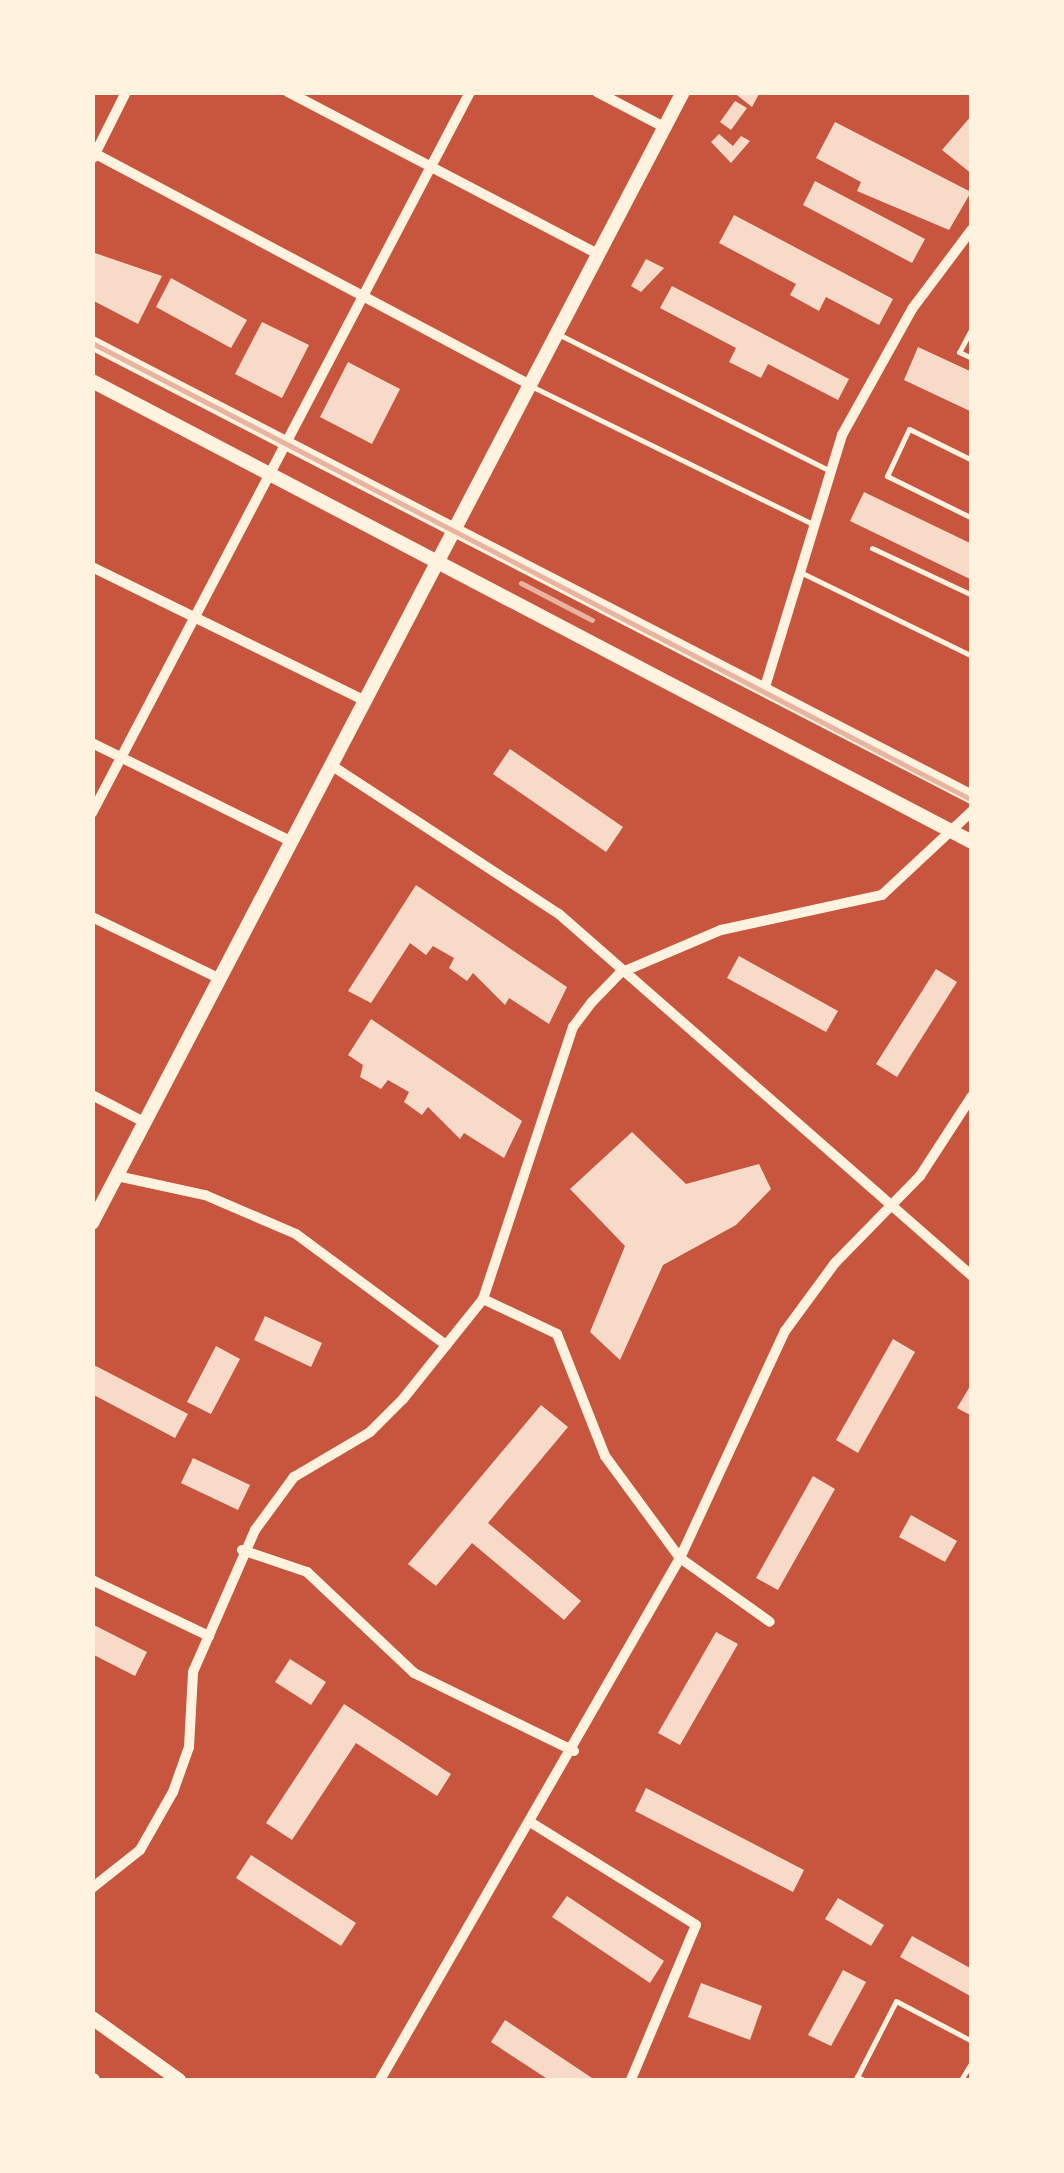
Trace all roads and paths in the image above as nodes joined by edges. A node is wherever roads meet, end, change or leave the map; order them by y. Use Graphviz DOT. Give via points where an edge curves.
graph roads {
  1 [pos="126,92"];
  2 [pos="288,92"];
  3 [pos="470,92"];
  4 [pos="597,92"];
  5 [pos="683,92"];
  6 [pos="664,127"];
  7 [pos="94,154"];
  8 [pos="430,167"];
  9 [pos="972,230"];
  10 [pos="598,254"];
  11 [pos="367,293"];
  12 [pos="972,328"];
  13 [pos="557,334"];
  14 [pos="92,344"];
  15 [pos="972,358"];
  16 [pos="92,381"];
  17 [pos="530,386"];
  18 [pos="288,442"];
  19 [pos="972,460"];
  20 [pos="830,471"];
  21 [pos="270,475"];
  22 [pos="972,518"];
  23 [pos="813,524"];
  24 [pos="455,528"];
  25 [pos="872,548"];
  26 [pos="439,560"];
  27 [pos="92,567"];
  28 [pos="797,571"];
  29 [pos="972,594"];
  30 [pos="194,617"];
  31 [pos="972,656"];
  32 [pos="766,686"];
  33 [pos="365,700"];
  34 [pos="92,743"];
  35 [pos="122,758"];
  36 [pos="331,766"];
  37 [pos="972,797"];
  38 [pos="972,811"];
  39 [pos="92,813"];
  40 [pos="953,831"];
  41 [pos="292,842"];
  42 [pos="972,842"];
  43 [pos="92,917"];
  44 [pos="620,973"];
  45 [pos="220,979"];
  46 [pos="92,1094"];
  47 [pos="972,1096"];
  48 [pos="146,1123"];
  49 [pos="117,1176"];
  50 [pos="894,1206"];
  51 [pos="92,1224"];
  52 [pos="972,1276"];
  53 [pos="483,1299"];
  54 [pos="446,1345"];
  55 [pos="242,1550"];
  56 [pos="680,1558"];
  57 [pos="92,1580"];
  58 [pos="770,1622"];
  59 [pos="210,1636"];
  60 [pos="574,1751"];
  61 [pos="530,1822"];
  62 [pos="92,1888"];
  63 [pos="92,2018"];
  64 [pos="972,2041"];
  65 [pos="972,2062"];
  66 [pos="179,2080"];
  67 [pos="380,2080"];
  68 [pos="630,2080"];
  69 [pos="864,2080"];
  70 [pos="961,2080"];
  1 -- 7 [label="street"];
  2 -- 8 [label="street"];
  3 -- 8 [label="street"];
  4 -- 6 [label="street"];
  5 -- 6 [label="main road"];
  6 -- 10 [label="main road"];
  7 -- 11 [label="street"];
  8 -- 10 [label="street"];
  8 -- 11 [label="street"];
  9 -- 20 [label="street" via="912,309"];
  10 -- 13 [label="main road"];
  11 -- 17 [label="street"];
  11 -- 18 [label="street"];
  12 -- 15 [label="lane" via="960,352"];
  13 -- 17 [label="main road"];
  13 -- 20 [label="lane"];
  14 -- 18 [label="main road"];
  16 -- 21 [label="main road"];
  17 -- 23 [label="lane"];
  17 -- 24 [label="main road"];
  18 -- 21 [label="street"];
  18 -- 24 [label="main road"];
  19 -- 22 [label="lane" via="909,429 887,476"];
  20 -- 23 [label="street"];
  21 -- 26 [label="main road"];
  21 -- 30 [label="street"];
  23 -- 28 [label="street"];
  24 -- 26 [label="main road"];
  24 -- 32 [label="main road"];
  25 -- 29 [label="lane"];
  26 -- 33 [label="main road"];
  26 -- 40 [label="main road"];
  27 -- 30 [label="street"];
  28 -- 31 [label="lane"];
  28 -- 32 [label="street"];
  30 -- 33 [label="street"];
  30 -- 35 [label="street"];
  32 -- 37 [label="main road"];
  33 -- 36 [label="main road"];
  34 -- 35 [label="street"];
  35 -- 39 [label="street"];
  35 -- 41 [label="street"];
  36 -- 41 [label="main road"];
  36 -- 44 [label="street" via="559,914"];
  38 -- 40 [label="street"];
  40 -- 42 [label="main road"];
  40 -- 44 [label="street" via="882,894 721,930"];
  41 -- 45 [label="main road"];
  43 -- 45 [label="street"];
  44 -- 50 [label="street" via="784,1104"];
  44 -- 53 [label="street" via="573,1026"];
  45 -- 48 [label="main road"];
  46 -- 48 [label="street"];
  47 -- 50 [label="street"];
  48 -- 49 [label="main road"];
  49 -- 51 [label="main road"];
  49 -- 54 [label="street" via="205,1195 296,1234"];
  50 -- 52 [label="street"];
  50 -- 56 [label="street" via="844,1252 786,1331"];
  53 -- 54 [label="street"];
  53 -- 56 [label="street" via="557,1334 605,1456"];
  54 -- 55 [label="street" via="370,1432 294,1477"];
  55 -- 59 [label="street"];
  55 -- 60 [label="street" via="307,1572 414,1674"];
  56 -- 58 [label="street"];
  56 -- 60 [label="street"];
  57 -- 59 [label="street"];
  59 -- 62 [label="street" via="192,1672 189,1747 173,1792 140,1850"];
  60 -- 61 [label="street"];
  61 -- 67 [label="street"];
  61 -- 68 [label="street" via="696,1925"];
  63 -- 66 [label="main road"];
  64 -- 69 [label="lane" via="896,2000 857,2076"];
  65 -- 70 [label="lane"];
}
